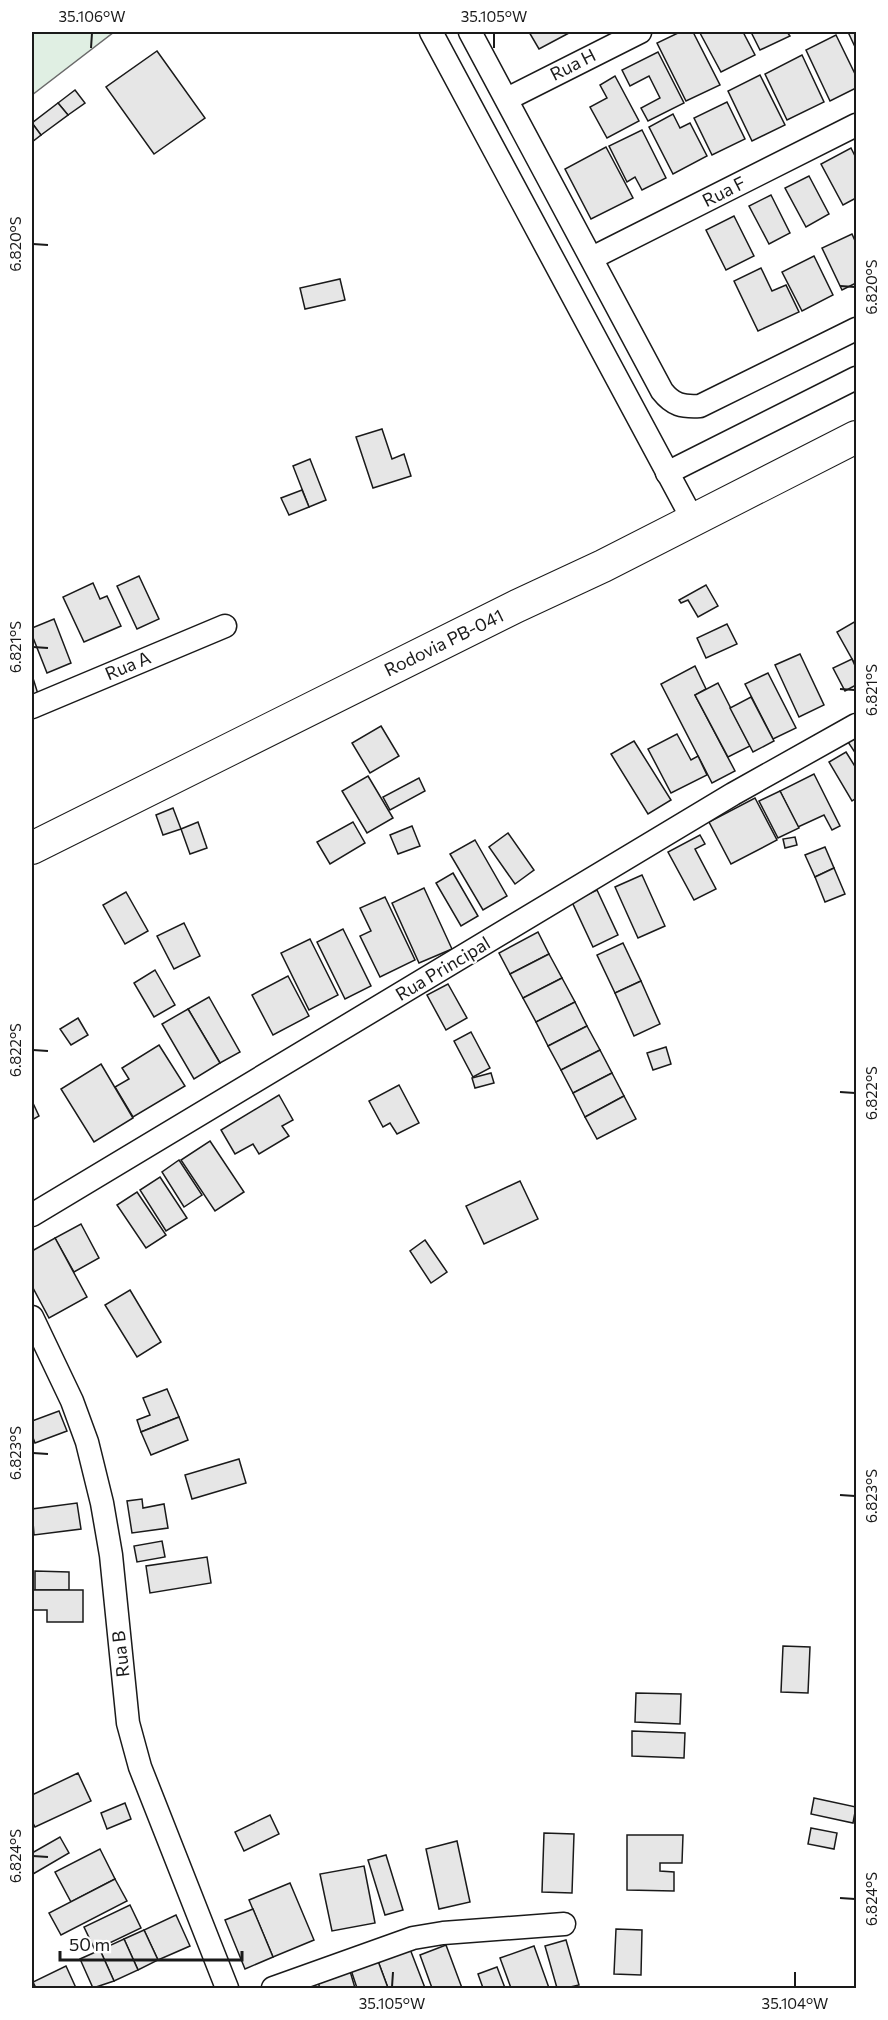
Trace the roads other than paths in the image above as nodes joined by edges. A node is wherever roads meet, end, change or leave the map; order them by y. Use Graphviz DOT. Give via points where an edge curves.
graph roads {
  1 [pos="430,32"];
  2 [pos="470,32"];
  3 [pos="640,32"];
  4 [pos="507,99"];
  5 [pos="856,125"];
  6 [pos="592,258"];
  7 [pos="856,328"];
  8 [pos="856,378"];
  9 [pos="856,437"];
  10 [pos="667,473"];
  11 [pos="693,520"];
  12 [pos="225,626"];
  13 [pos="32,707"];
  14 [pos="856,725"];
  15 [pos="32,848"];
  16 [pos="32,1215"];
  17 [pos="32,1317"];
  18 [pos="564,1924"];
  19 [pos="227,1989"];
  20 [pos="273,1989"];
  1 -- 10 [label="street"];
  2 -- 4 [label="street"];
  3 -- 4 [label="street, Rua H"];
  4 -- 6 [label="street"];
  5 -- 6 [label="street, Rua F"];
  6 -- 7 [label="street" via="662,391 677,405 700,406 710,402"];
  8 -- 10 [label="street"];
  9 -- 11 [label="main road, Rodovia PB-041"];
  10 -- 11 [label="street"];
  11 -- 15 [label="main road, Rodovia PB-041"];
  12 -- 13 [label="street, Rua A"];
  14 -- 16 [label="street, Rua Principal" via="733,794"];
  17 -- 19 [label="street, Rua B" via="72,1401 100,1493 111,1555 128,1723 140,1767"];
  18 -- 20 [label="street" via="412,1938"];
}
